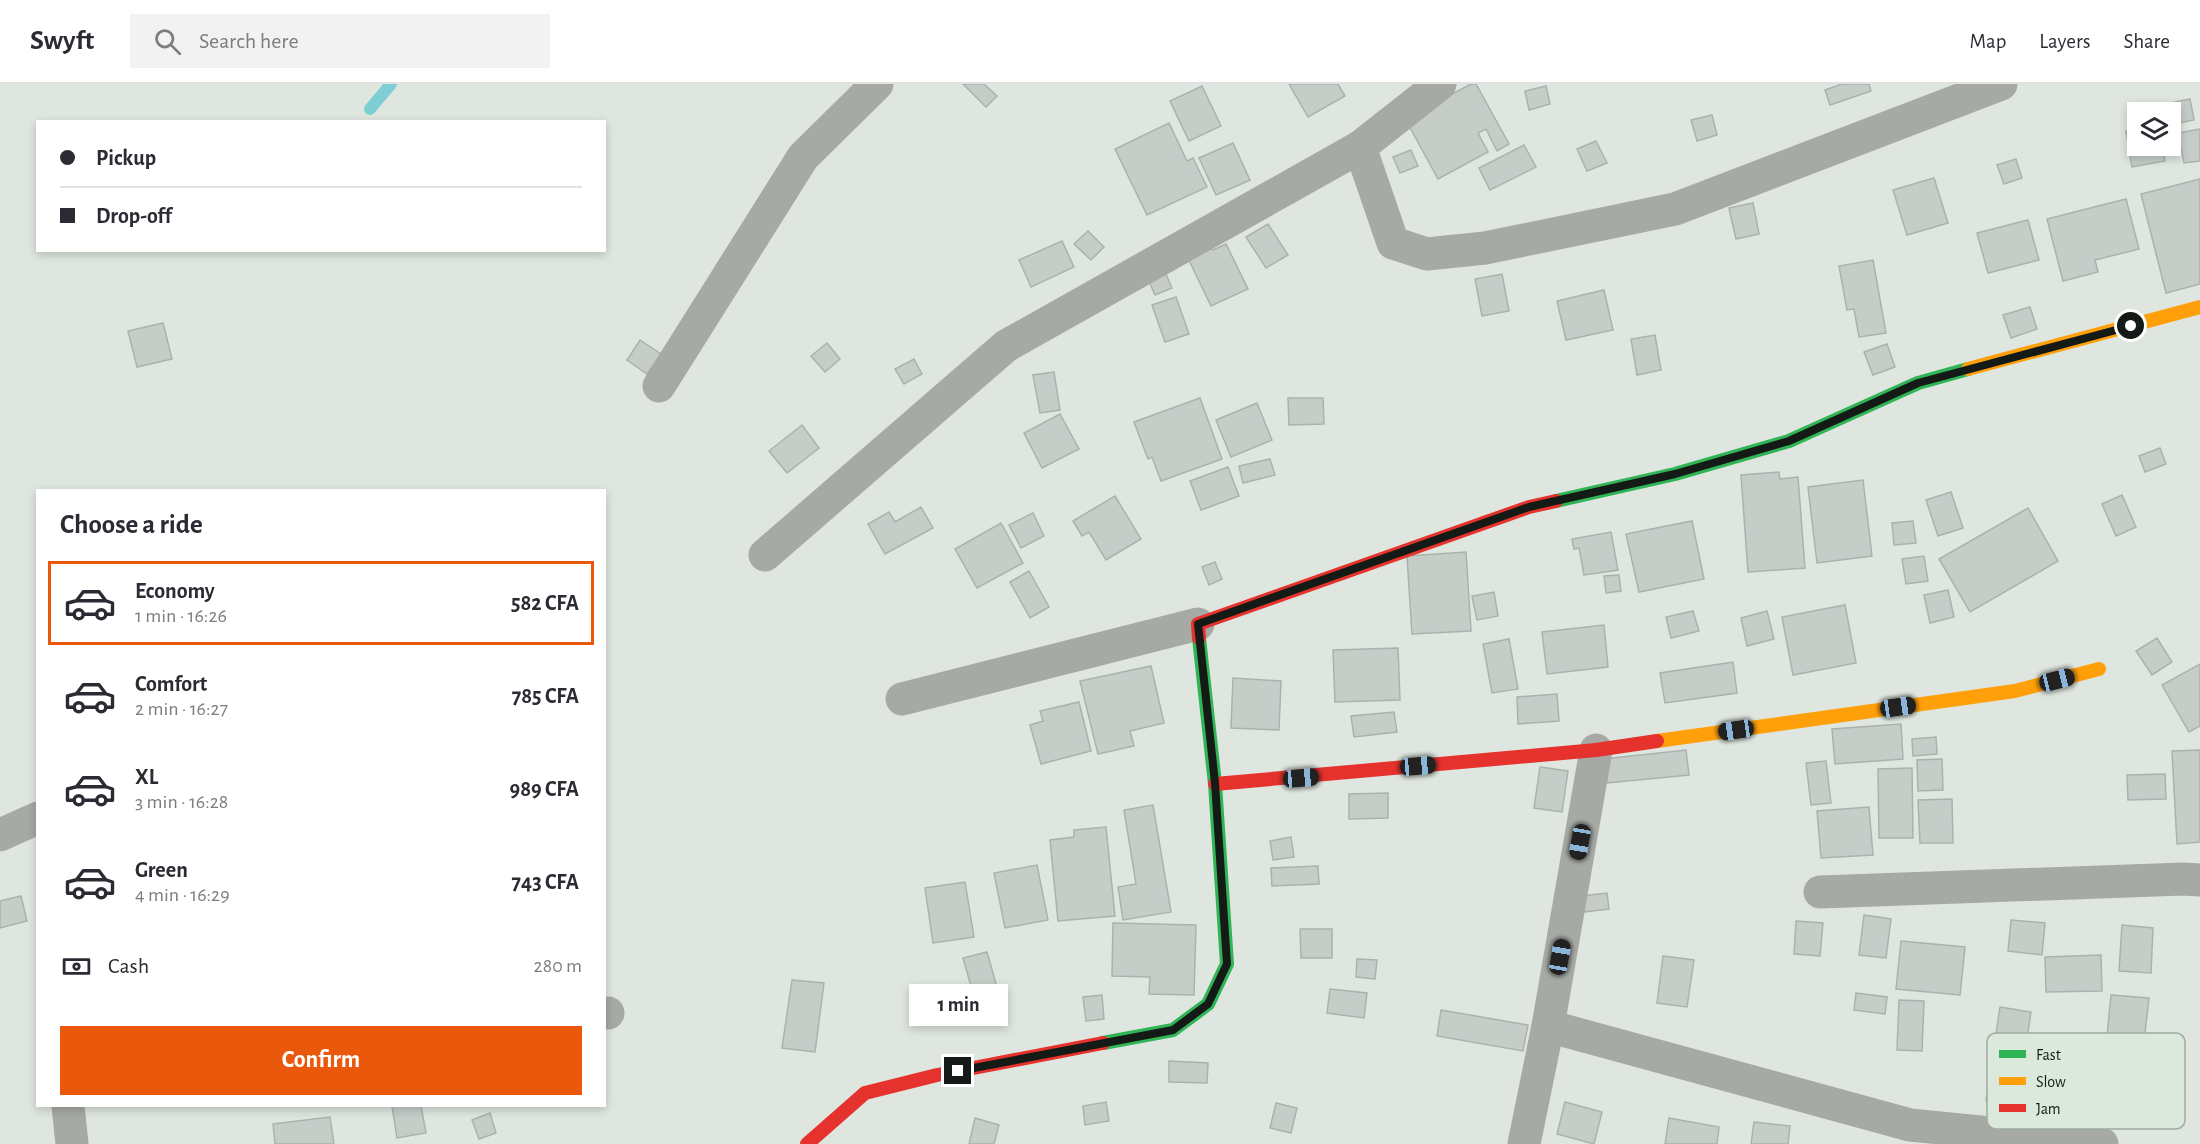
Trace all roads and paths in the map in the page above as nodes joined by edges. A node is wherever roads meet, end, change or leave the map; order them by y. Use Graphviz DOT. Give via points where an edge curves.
graph roads {
  1 [pos="877,84"];
  2 [pos="1440,84"];
  3 [pos="2001,84"];
  4 [pos="1360,147"];
  5 [pos="2200,307"];
  6 [pos="659,386"];
  7 [pos="765,555"];
  8 [pos="1198,624"];
  9 [pos="2099,669"];
  10 [pos="902,699"];
  11 [pos="1596,750"];
  12 [pos="1215,783"];
  13 [pos="36,819"];
  14 [pos="0,834"];
  15 [pos="2200,880"];
  16 [pos="1820,892"];
  17 [pos="1548,1026"];
  18 [pos="68,1107"];
  19 [pos="72,1144"];
  20 [pos="807,1144"];
  21 [pos="1524,1144"];
  22 [pos="2102,1144"];
  1 -- 6 [label="street" via="803,157"];
  2 -- 4 [label="street"];
  3 -- 4 [label="street" via="1675,209 1485,248 1427,254 1393,243"];
  4 -- 7 [label="street" via="1006,346"];
  5 -- 8 [label="street" via="1918,383 1789,441 1675,474 1529,507"];
  8 -- 10 [label="street"];
  8 -- 12 [label="street"];
  9 -- 11 [label="street" via="2015,691"];
  11 -- 12 [label="street"];
  11 -- 17 [label="street"];
  12 -- 20 [label="street" via="1227,964 1208,1004 1173,1030 937,1075 865,1093"];
  13 -- 14 [label="street"];
  15 -- 16 [label="street"];
  17 -- 21 [label="street"];
  17 -- 22 [label="street" via="1910,1125"];
  18 -- 19 [label="street"];
}
